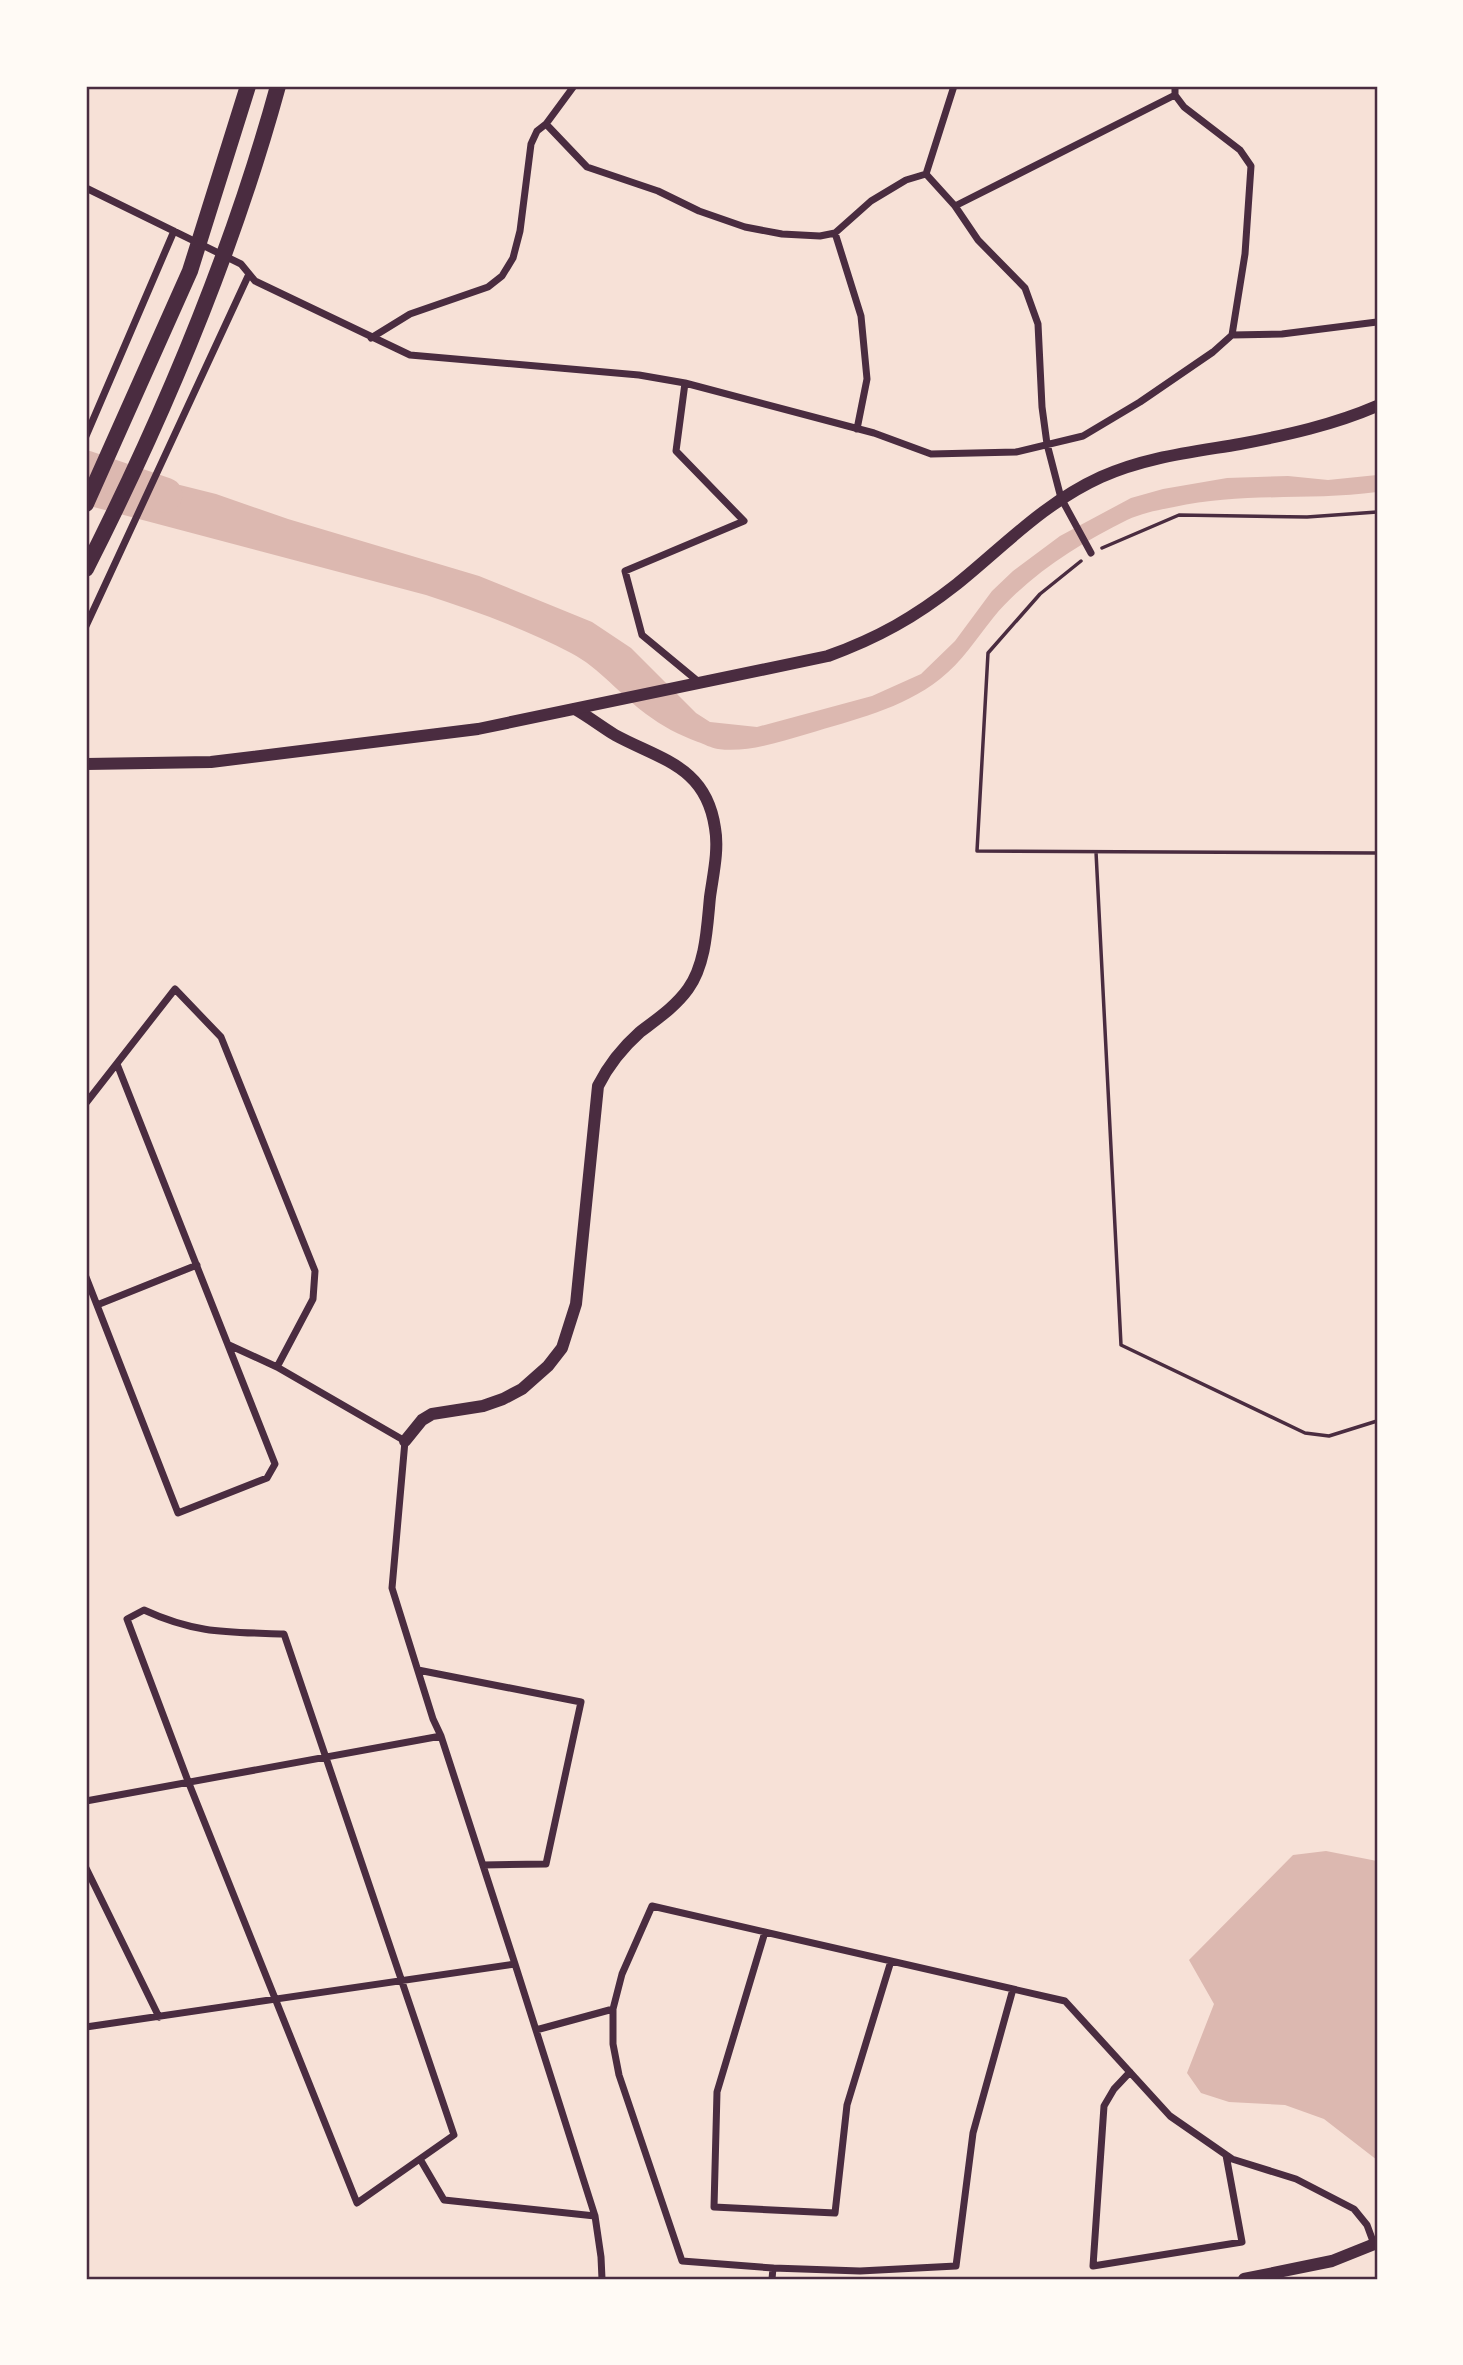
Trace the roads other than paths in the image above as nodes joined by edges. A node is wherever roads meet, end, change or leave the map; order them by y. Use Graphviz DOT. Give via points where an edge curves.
graph roads {
  1 [pos="248,86"];
  2 [pos="278,86"];
  3 [pos="574,86"];
  4 [pos="954,86"];
  5 [pos="1175,90"];
  6 [pos="546,124"];
  7 [pos="926,174"];
  8 [pos="86,188"];
  9 [pos="955,205"];
  10 [pos="174,231"];
  11 [pos="835,233"];
  12 [pos="249,274"];
  13 [pos="1377,322"];
  14 [pos="1232,335"];
  15 [pos="371,338"];
  16 [pos="685,383"];
  17 [pos="1377,406"];
  18 [pos="857,429"];
  19 [pos="86,436"];
  20 [pos="1047,444"];
  21 [pos="1061,498"];
  22 [pos="86,504"];
  23 [pos="1091,553"];
  24 [pos="86,569"];
  25 [pos="86,626"];
  26 [pos="694,684"];
  27 [pos="575,709"];
  28 [pos="86,764"];
  29 [pos="117,1064"];
  30 [pos="86,1103"];
  31 [pos="197,1265"];
  32 [pos="86,1277"];
  33 [pos="97,1305"];
  34 [pos="229,1345"];
  35 [pos="277,1367"];
  36 [pos="405,1441"];
  37 [pos="418,1670"];
  38 [pos="441,1736"];
  39 [pos="326,1756"];
  40 [pos="188,1780"];
  41 [pos="86,1801"];
  42 [pos="483,1865"];
  43 [pos="86,1868"];
  44 [pos="765,1932"];
  45 [pos="891,1961"];
  46 [pos="514,1964"];
  47 [pos="403,1981"];
  48 [pos="1013,1989"];
  49 [pos="275,1998"];
  50 [pos="613,2009"];
  51 [pos="159,2017"];
  52 [pos="86,2027"];
  53 [pos="536,2030"];
  54 [pos="1130,2072"];
  55 [pos="1226,2154"];
  56 [pos="419,2159"];
  57 [pos="595,2216"];
  58 [pos="1376,2243"];
  59 [pos="773,2268"];
  60 [pos="602,2279"];
  61 [pos="772,2279"];
  62 [pos="1244,2279"];
  1 -- 22 [label="highway" via="190,271"];
  2 -- 24 [label="highway" via="256,169 215,282 168,397"];
  3 -- 6 [label="street"];
  4 -- 7 [label="street"];
  5 -- 9 [label="street"];
  5 -- 14 [label="street" via="1184,107 1240,150 1251,166 1245,254"];
  6 -- 11 [label="street" via="587,167 658,191 699,211 782,234"];
  6 -- 15 [label="street" via="531,144 520,230 513,258 502,276 488,287 410,314"];
  7 -- 9 [label="street"];
  7 -- 11 [label="street" via="871,201"];
  8 -- 10 [label="street"];
  9 -- 20 [label="street" via="978,240 1026,288 1033,305"];
  10 -- 12 [label="street" via="241,264"];
  10 -- 19 [label="street"];
  11 -- 18 [label="street" via="861,316 867,379"];
  12 -- 15 [label="street"];
  12 -- 25 [label="street"];
  13 -- 14 [label="street"];
  14 -- 20 [label="street" via="1083,436"];
  15 -- 16 [label="street" via="410,355"];
  16 -- 18 [label="street"];
  16 -- 26 [label="street" via="677,450 744,520 625,571 642,635"];
  17 -- 21 [label="main road" via="1310,430 1133,465"];
  18 -- 20 [label="street" via="931,454 1016,452"];
  20 -- 21 [label="street"];
  21 -- 23 [label="street"];
  21 -- 26 [label="main road" via="956,584 868,642 828,656"];
  26 -- 27 [label="main road"];
  27 -- 28 [label="main road" via="478,729 345,747 211,762"];
  27 -- 36 [label="main road" via="615,735 677,764 704,796 716,830 701,958 690,987 609,1063 598,1086 576,1304 562,1348 522,1389 483,1406 432,1413"];
  29 -- 30 [label="street"];
  29 -- 31 [label="street"];
  29 -- 35 [label="street" via="175,989 221,1037 315,1271 313,1299"];
  31 -- 33 [label="street"];
  31 -- 34 [label="street"];
  32 -- 33 [label="street"];
  33 -- 34 [label="street" via="178,1513 267,1478 275,1464"];
  34 -- 35 [label="street"];
  35 -- 36 [label="street"];
  36 -- 37 [label="street" via="392,1588"];
  37 -- 38 [label="street"];
  37 -- 42 [label="street" via="581,1702 546,1864"];
  38 -- 39 [label="street"];
  38 -- 42 [label="street"];
  39 -- 40 [label="street"];
  39 -- 40 [label="street" via="284,1634 209,1632 172,1623 145,1610 127,1619"];
  39 -- 47 [label="street"];
  40 -- 41 [label="street"];
  40 -- 49 [label="street"];
  42 -- 46 [label="street"];
  43 -- 51 [label="street"];
  44 -- 45 [label="street"];
  44 -- 45 [label="street" via="717,2092 714,2207 835,2213 847,2105"];
  44 -- 50 [label="street" via="652,1906 622,1974"];
  45 -- 48 [label="street"];
  46 -- 47 [label="street"];
  46 -- 53 [label="street"];
  47 -- 49 [label="street"];
  47 -- 56 [label="street" via="454,2134"];
  48 -- 54 [label="street" via="1065,2001"];
  48 -- 59 [label="street" via="973,2133 956,2266 860,2271"];
  49 -- 51 [label="street"];
  49 -- 56 [label="street" via="358,2203"];
  50 -- 53 [label="street"];
  50 -- 59 [label="street" via="619,2075 682,2261"];
  51 -- 52 [label="street"];
  53 -- 57 [label="street"];
  54 -- 55 [label="street" via="1170,2116"];
  54 -- 55 [label="street" via="1104,2106 1093,2266 1242,2242"];
  55 -- 58 [label="street" via="1296,2179 1354,2210"];
  56 -- 57 [label="street" via="443,2200"];
  57 -- 60 [label="street"];
  58 -- 62 [label="main road" via="1332,2261"];
  59 -- 61 [label="street"];
}
